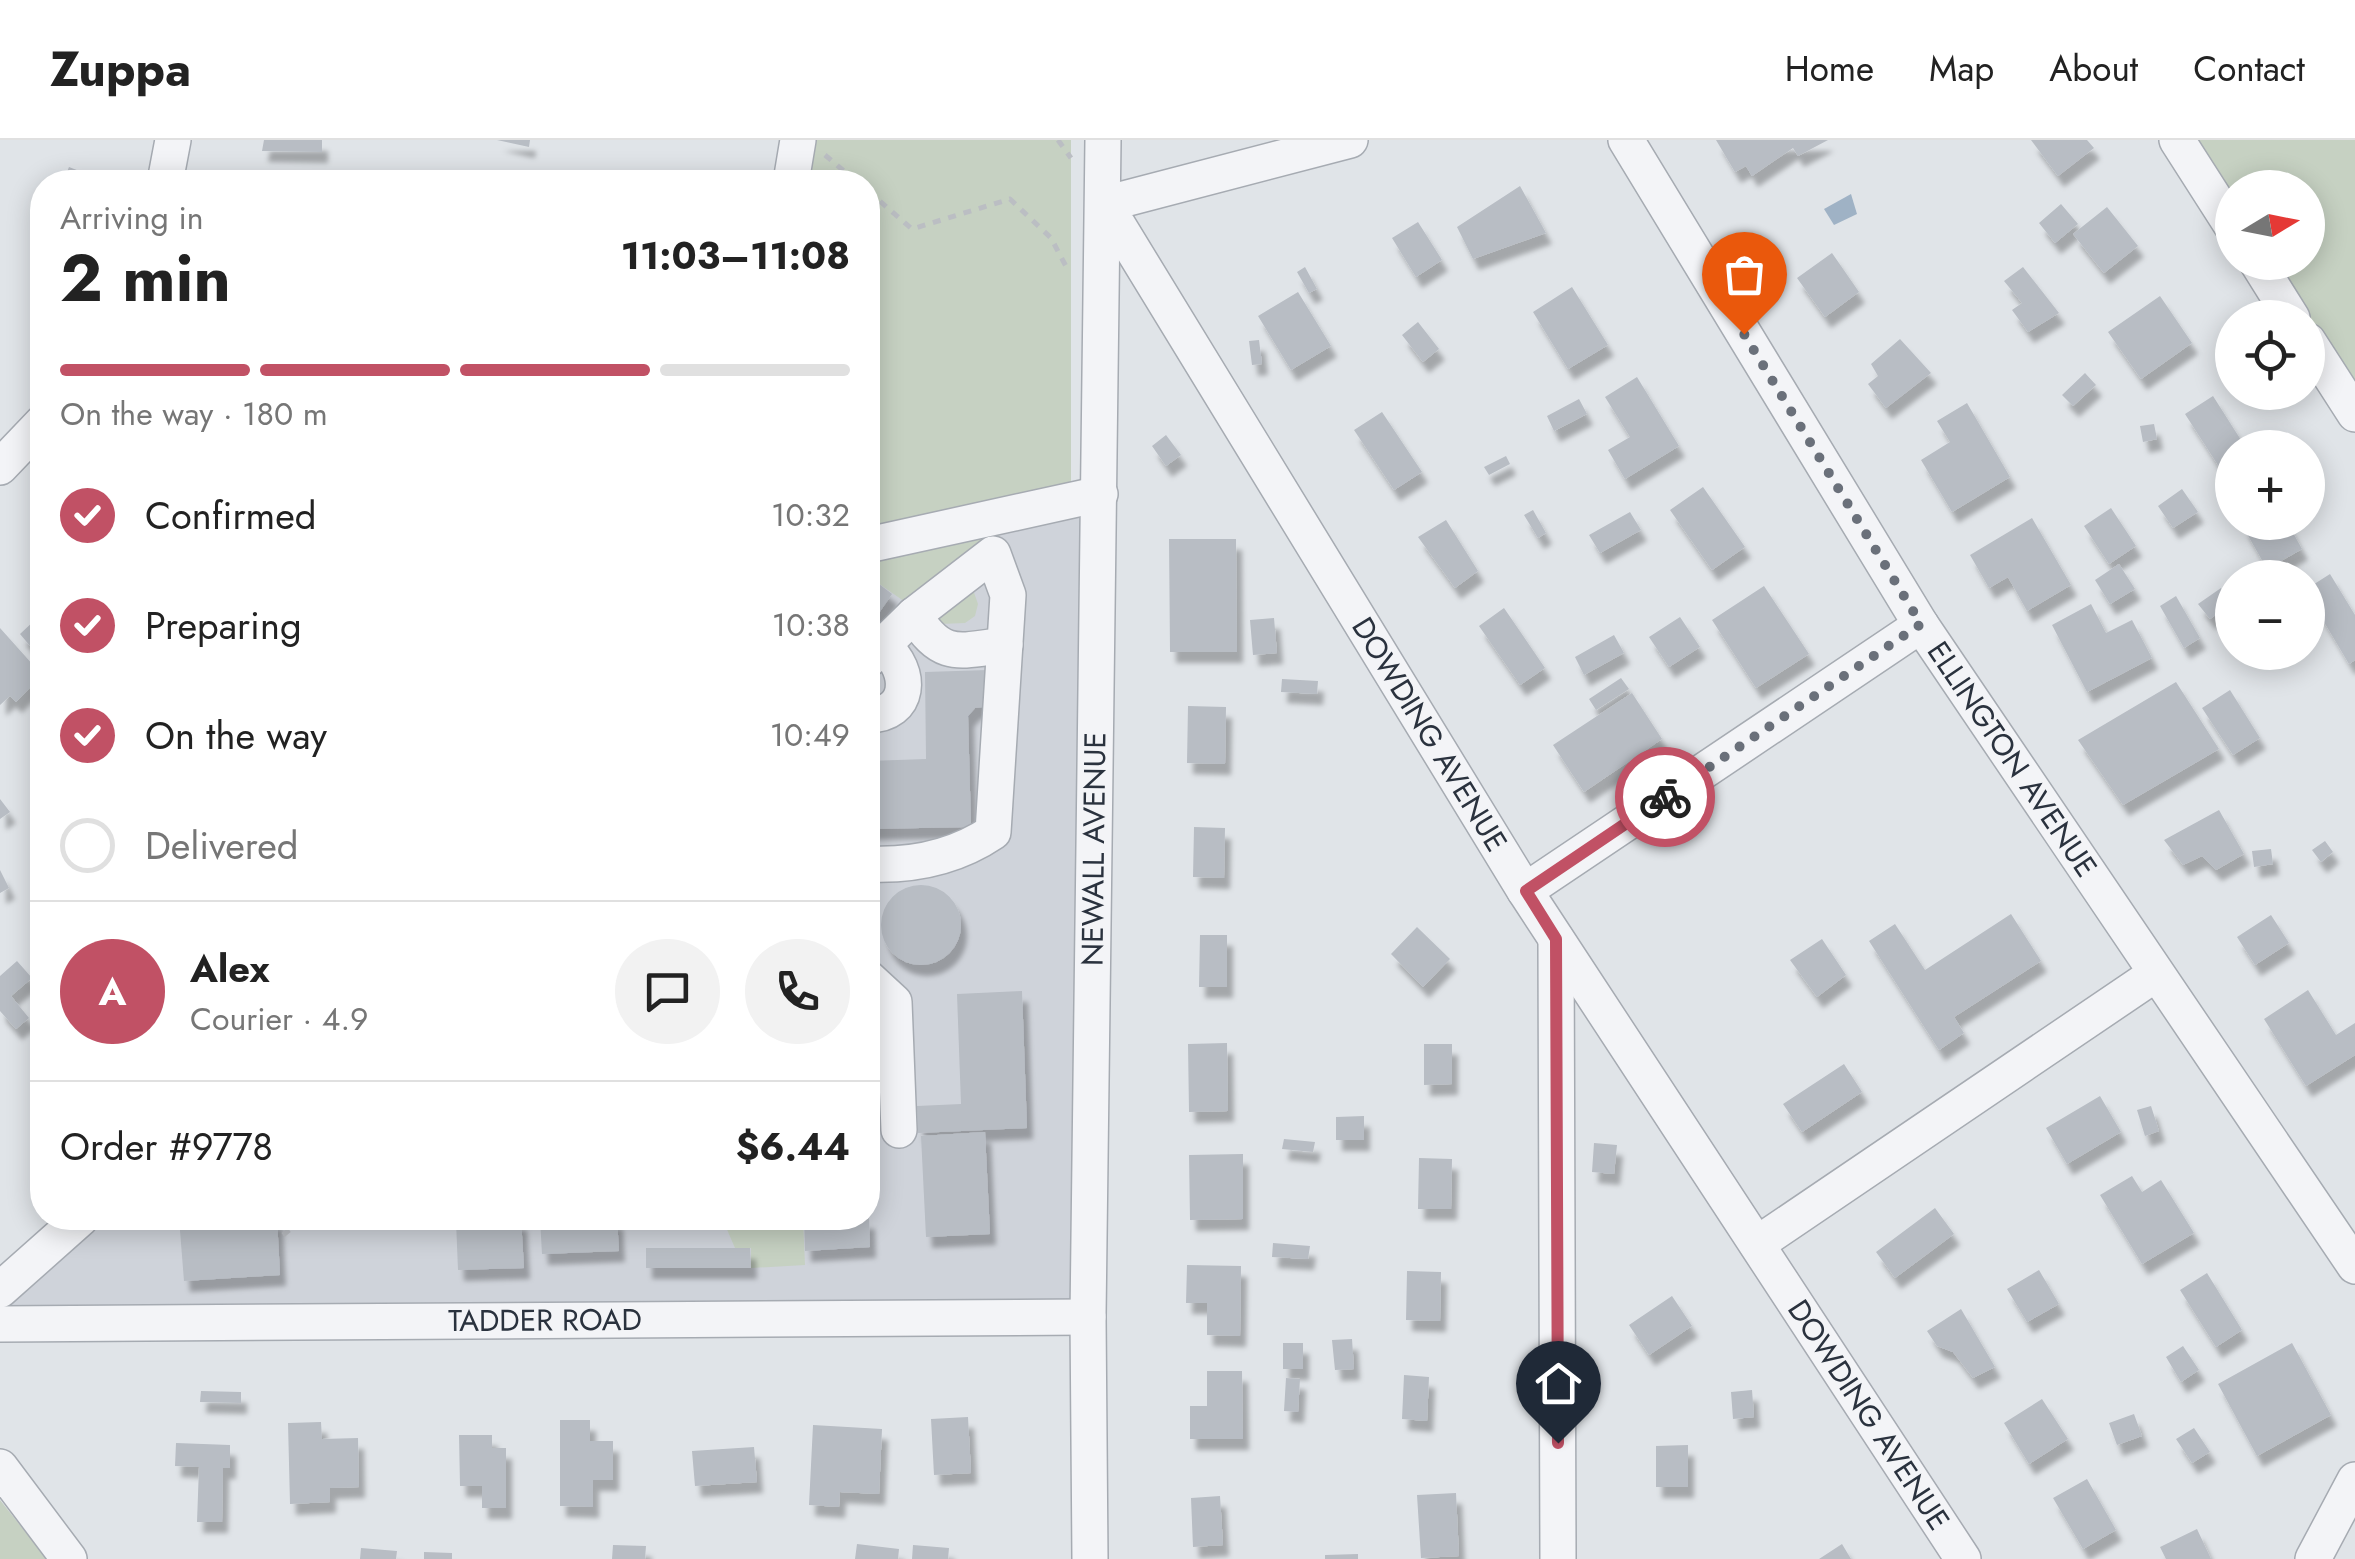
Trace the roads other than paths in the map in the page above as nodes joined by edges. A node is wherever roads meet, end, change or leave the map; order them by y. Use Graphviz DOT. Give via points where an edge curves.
graph roads {
  1 [pos="173,140"];
  2 [pos="1103,140"];
  3 [pos="1350,140"];
  4 [pos="1626,140"];
  5 [pos="2177,140"];
  6 [pos="809,145"];
  7 [pos="167,170"];
  8 [pos="797,170"];
  9 [pos="2215,199"];
  10 [pos="1105,204"];
  11 [pos="2325,367"];
  12 [pos="2355,414"];
  13 [pos="30,436"];
  14 [pos="0,467"];
  15 [pos="1100,494"];
  16 [pos="880,541"];
  17 [pos="914,616"];
  18 [pos="1921,624"];
  19 [pos="1005,645"];
  20 [pos="880,649"];
  21 [pos="880,654"];
  22 [pos="880,714"];
  23 [pos="880,864"];
  24 [pos="1526,891"];
  25 [pos="1556,939"];
  26 [pos="2154,976"];
  27 [pos="880,989"];
  28 [pos="899,1130"];
  29 [pos="68,1230"];
  30 [pos="1757,1244"];
  31 [pos="2355,1266"];
  32 [pos="0,1290"];
  33 [pos="1088,1316"];
  34 [pos="0,1324"];
  35 [pos="0,1467"];
  36 [pos="2355,1480"];
  37 [pos="69,1559"];
  38 [pos="1090,1559"];
  39 [pos="1558,1559"];
  40 [pos="1963,1559"];
  41 [pos="2313,1559"];
  1 -- 7 [label="street"];
  2 -- 10 [label="street, NEWALL AVENUE"];
  3 -- 10 [label="street"];
  4 -- 18 [label="street, ELLINGTON AVENUE"];
  5 -- 9 [label="street"];
  6 -- 8 [label="street"];
  10 -- 15 [label="street, NEWALL AVENUE"];
  10 -- 24 [label="street, DOWDING AVENUE"];
  11 -- 12 [label="street"];
  13 -- 14 [label="street"];
  15 -- 16 [label="street"];
  15 -- 33 [label="street, NEWALL AVENUE"];
  17 -- 19 [label="street" via="938,647 956,652"];
  17 -- 19 [label="street" via="993,554 1008,595"];
  17 -- 20 [label="street"];
  18 -- 24 [label="street"];
  18 -- 26 [label="street, ELLINGTON AVENUE"];
  19 -- 23 [label="street" via="993,832 966,851"];
  21 -- 22 [label="street" via="899,659 905,689 896,708"];
  24 -- 25 [label="street, DOWDING AVENUE"];
  25 -- 30 [label="street, DOWDING AVENUE"];
  25 -- 39 [label="street"];
  26 -- 30 [label="street"];
  26 -- 31 [label="street, ELLINGTON AVENUE"];
  27 -- 28 [label="street" via="894,1002"];
  29 -- 32 [label="street"];
  30 -- 40 [label="street, DOWDING AVENUE"];
  33 -- 34 [label="street, TADDER ROAD"];
  33 -- 38 [label="street, NEWALL AVENUE"];
  35 -- 37 [label="street"];
  36 -- 41 [label="street"];
}
